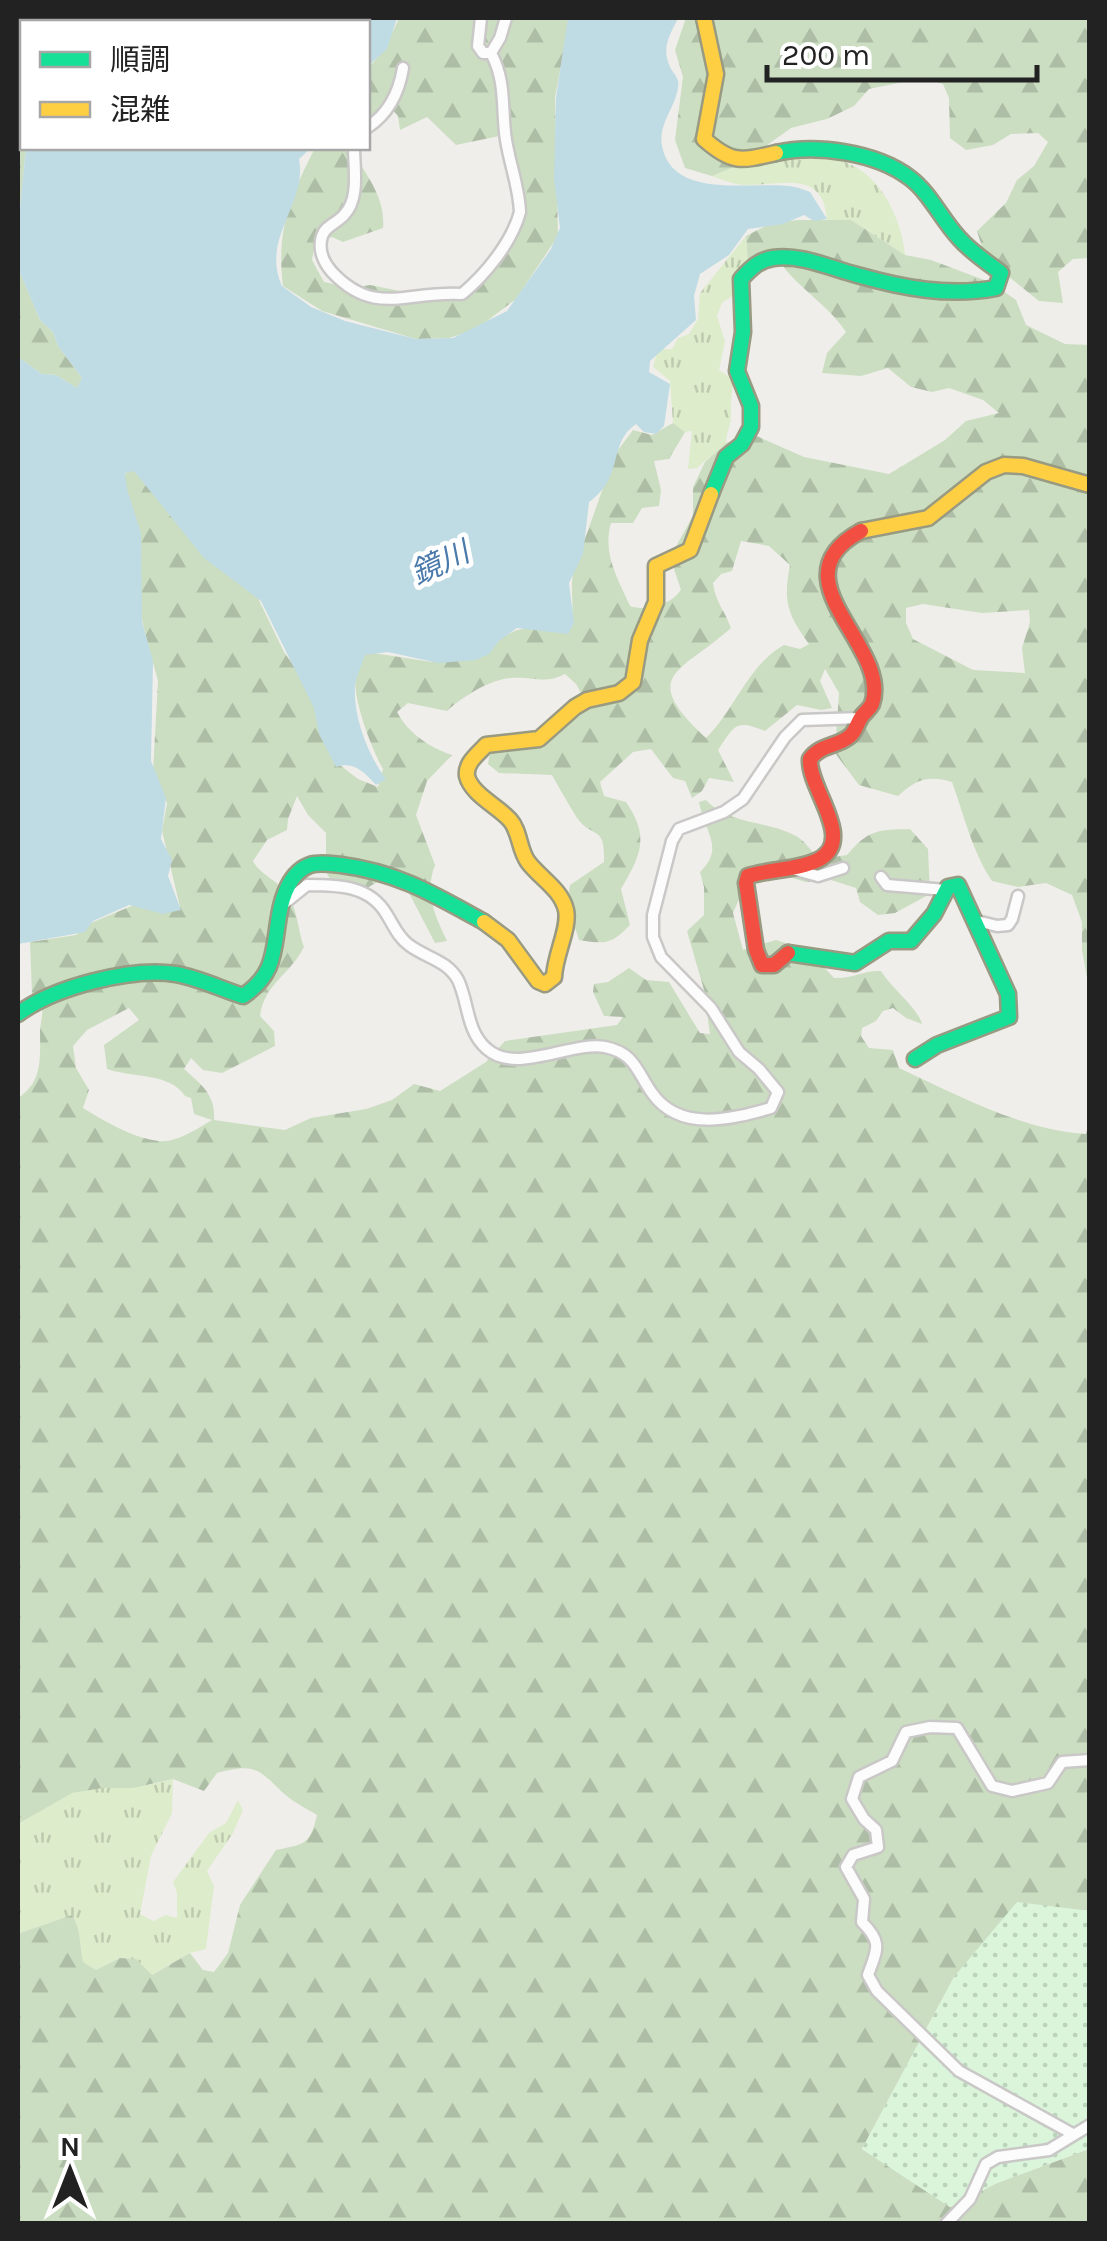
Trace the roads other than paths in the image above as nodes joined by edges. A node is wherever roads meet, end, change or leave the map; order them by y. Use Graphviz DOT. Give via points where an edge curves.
graph roads {
  1 [pos="481,18"];
  2 [pos="506,18"];
  3 [pos="704,18"];
  4 [pos="492,53"];
  5 [pos="404,68"];
  6 [pos="370,125"];
  7 [pos="354,150"];
  8 [pos="1090,485"];
  9 [pos="862,717"];
  10 [pos="784,866"];
  11 [pos="842,868"];
  12 [pos="881,877"];
  13 [pos="946,890"];
  14 [pos="1018,896"];
  15 [pos="281,906"];
  16 [pos="976,921"];
  17 [pos="18,1014"];
  18 [pos="915,1059"];
  19 [pos="1090,1760"];
  20 [pos="1090,2125"];
  21 [pos="1072,2133"];
  22 [pos="946,2224"];
  1 -- 4 [label="street" via="478,46"];
  2 -- 4 [label="street"];
  3 -- 15 [label="street" via="716,68 704,139 710,146 739,161 834,149 892,168 912,179 961,241 1001,273 996,288 953,292 901,285 794,258 770,258 741,278 738,371 751,428 718,471 690,550 656,566 656,602 633,682 575,707 539,738 486,745 468,764 471,785 513,822 526,860 566,908 550,983 535,980 504,936 484,921 398,877 314,862 288,885"];
  4 -- 7 [label="street" via="504,91 520,212 485,271 462,294 370,299 325,265 321,238 354,199"];
  5 -- 6 [label="street" via="388,110"];
  8 -- 9 [label="street" via="1004,465 928,518 848,537 827,567 832,599 872,680 873,699"];
  9 -- 10 [label="street" via="848,738 820,748 810,760 832,845 820,860"];
  9 -- 15 [label="street" via="802,720 744,799 679,830 653,916 661,956 778,1092 771,1108 715,1120 680,1116 652,1093 632,1059 606,1047 498,1056 475,1036 453,973 399,936 368,894 306,885"];
  10 -- 11 [label="street" via="818,876"];
  10 -- 13 [label="street" via="748,876 745,884 754,947 764,966 786,953 855,963 889,941 911,941"];
  12 -- 13 [label="street" via="888,885"];
  13 -- 16 [label="street" via="962,889"];
  14 -- 16 [label="street" via="1008,924"];
  15 -- 17 [label="street" via="267,978 243,996 182,975 140,974 40,1000"];
  16 -- 18 [label="street" via="1008,994 1009,1017"];
  19 -- 21 [label="street" via="1062,1762 1048,1782 1012,1790 992,1786 957,1728 906,1732 892,1761 859,1777 852,1798 876,1830 878,1846 854,1855 846,1866 864,1899 862,1922 876,1936 868,1976 877,1990 959,2071"];
  20 -- 21 [label="street"];
  21 -- 22 [label="street" via="1049,2150 986,2164 970,2199"];
}
